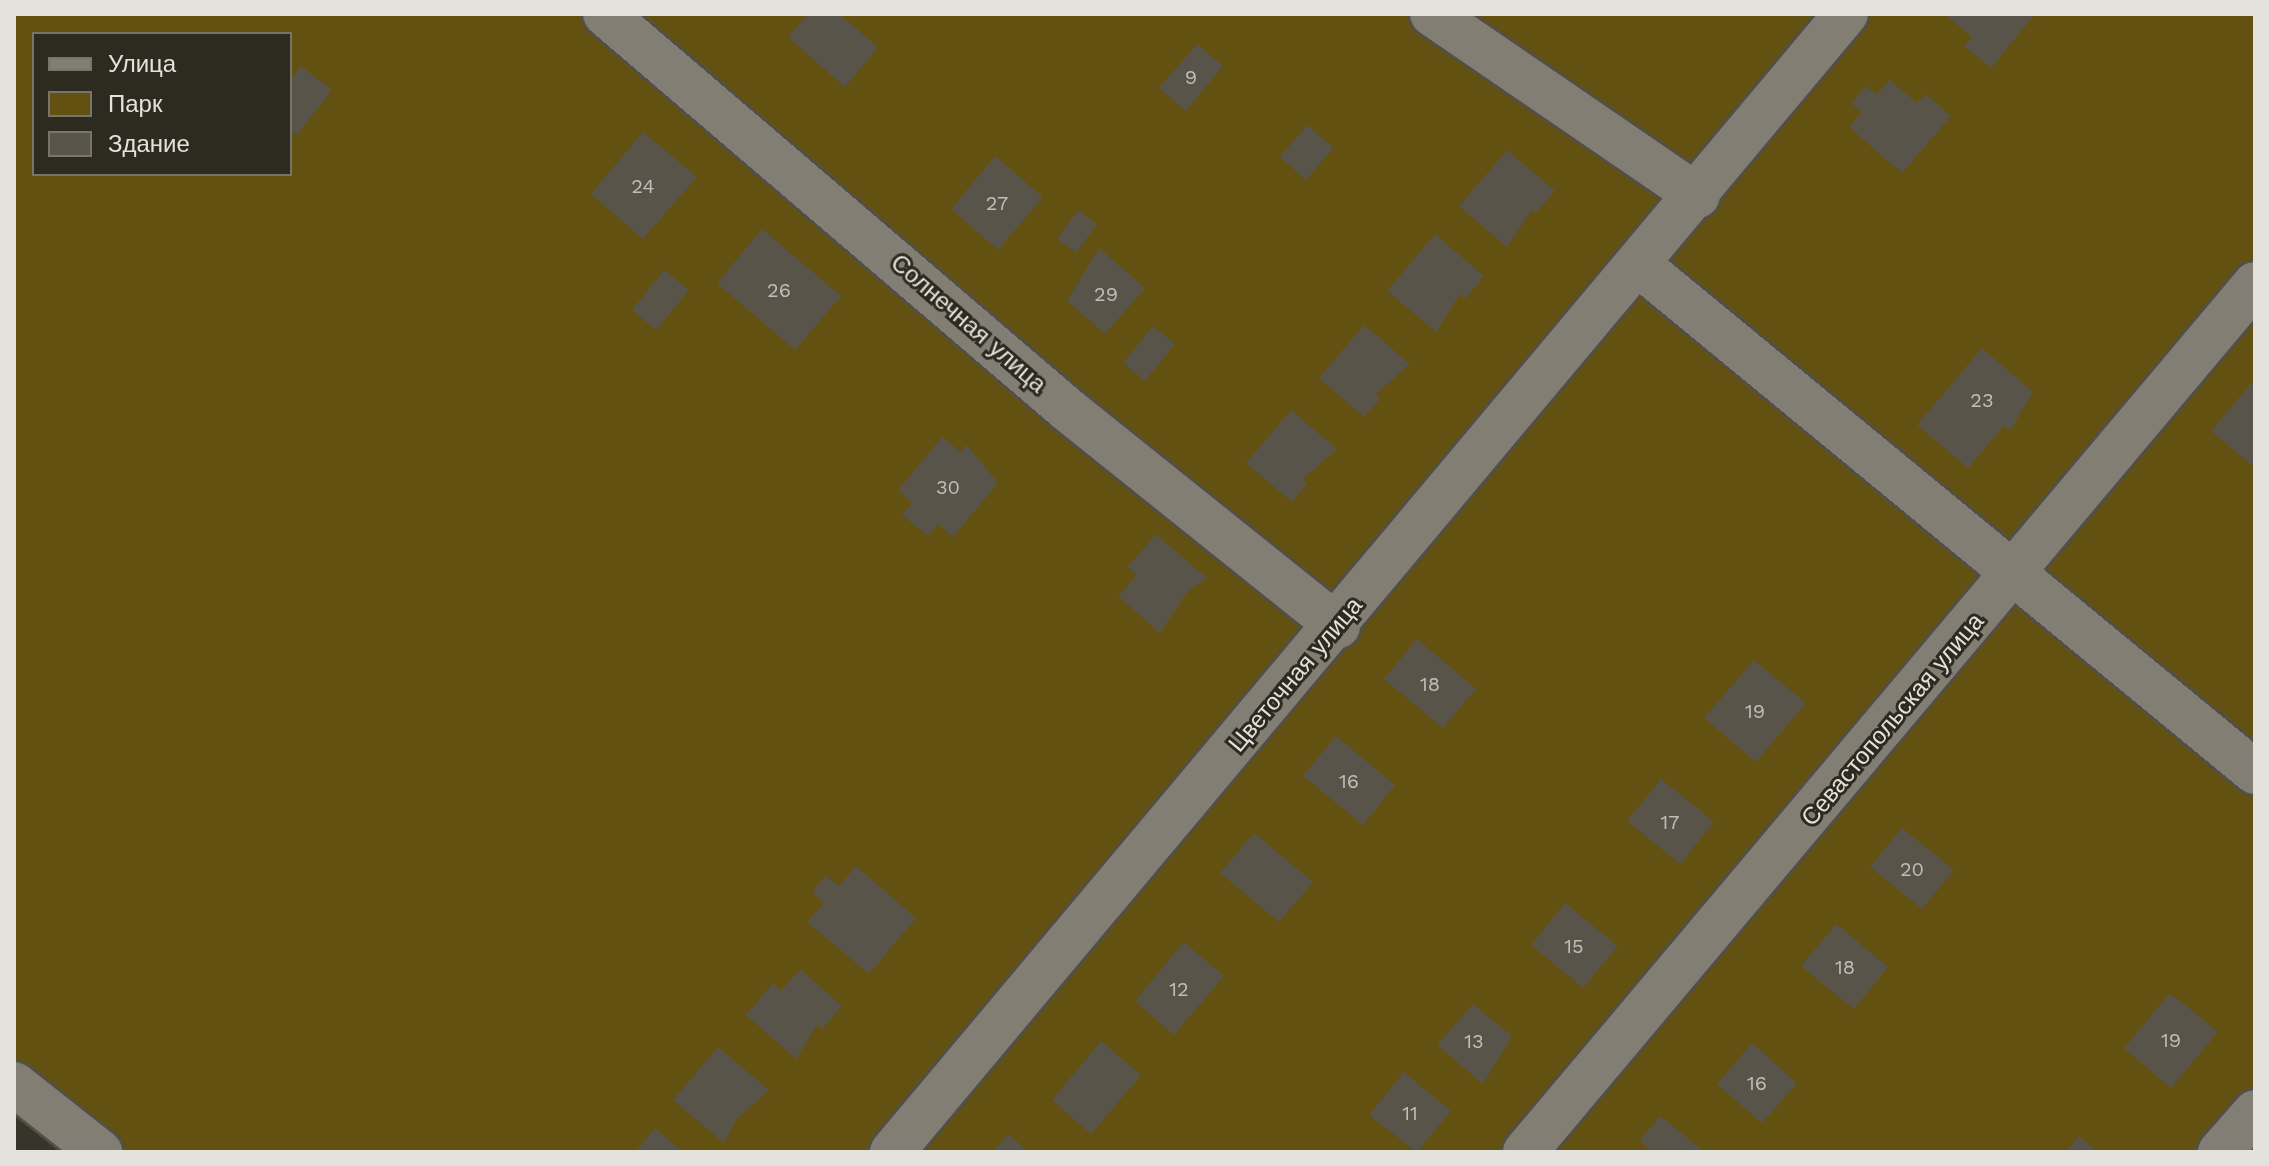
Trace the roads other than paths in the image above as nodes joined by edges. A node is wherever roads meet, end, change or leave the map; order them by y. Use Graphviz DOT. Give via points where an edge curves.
graph roads {
  1 [pos="605,14"];
  2 [pos="1432,14"];
  3 [pos="1846,14"];
  4 [pos="1698,196"];
  5 [pos="1639,265"];
  6 [pos="2255,284"];
  7 [pos="2017,574"];
  8 [pos="1338,626"];
  9 [pos="2255,772"];
  10 [pos="14,1084"];
  11 [pos="2255,1112"];
  12 [pos="75,1144"];
  13 [pos="892,1152"];
  14 [pos="1525,1152"];
  15 [pos="2220,1152"];
  1 -- 8 [label="street, Солнечная улица" via="1056,400"];
  2 -- 4 [label="street"];
  3 -- 4 [label="street, Цветочная улица"];
  4 -- 5 [label="street, Цветочная улица"];
  5 -- 7 [label="street"];
  5 -- 8 [label="street, Цветочная улица"];
  6 -- 7 [label="street, Севастопольская улица"];
  7 -- 9 [label="street"];
  7 -- 14 [label="street, Севастопольская улица"];
  8 -- 13 [label="street, Цветочная улица"];
  10 -- 12 [label="street"];
  11 -- 15 [label="street"];
}
